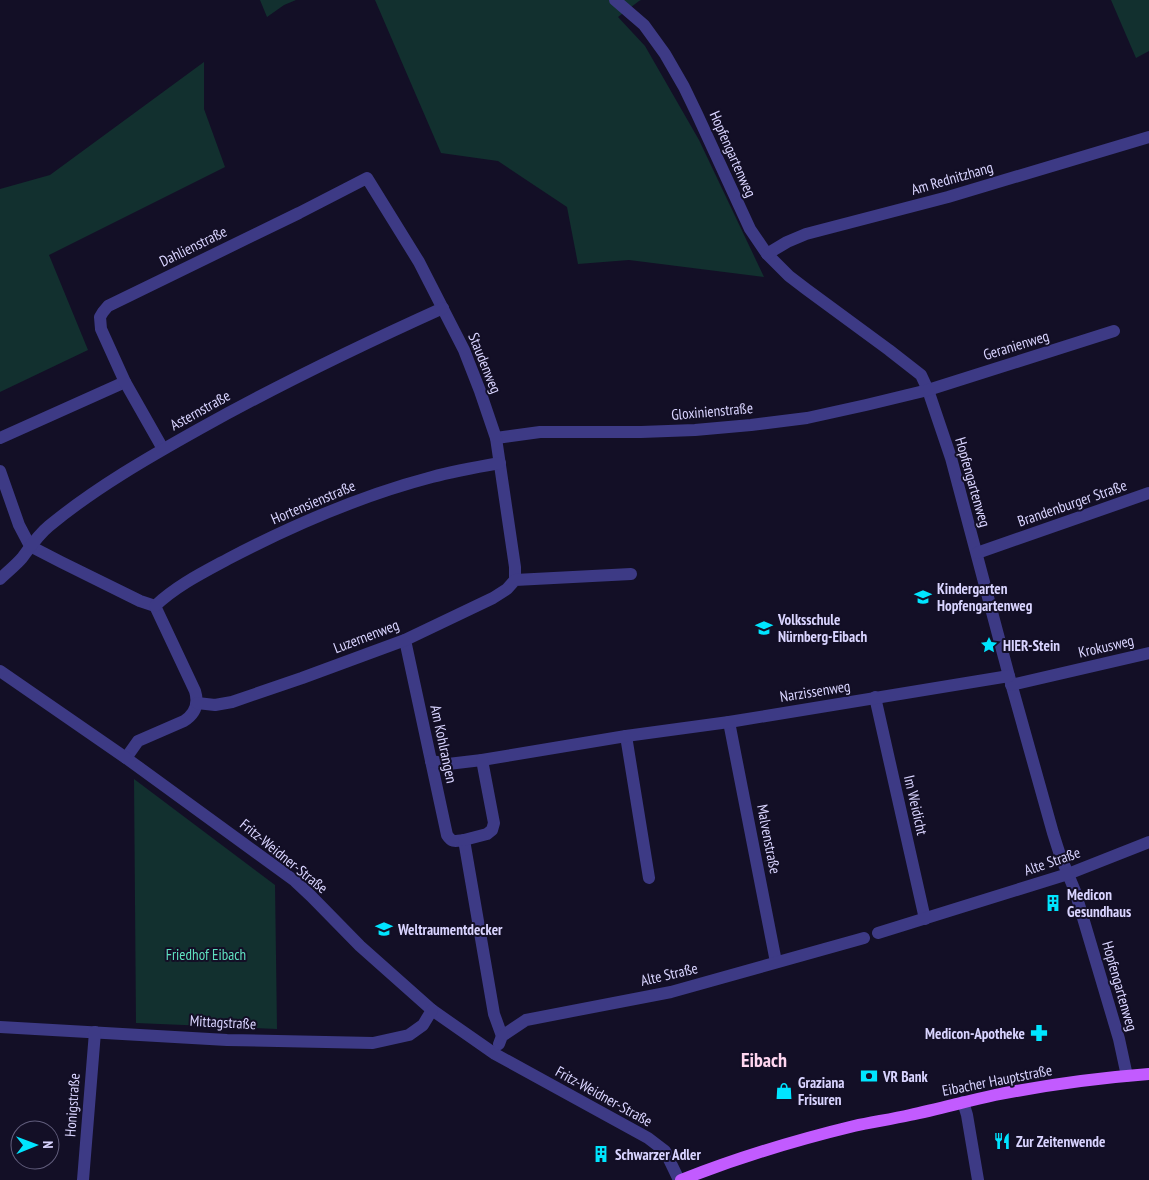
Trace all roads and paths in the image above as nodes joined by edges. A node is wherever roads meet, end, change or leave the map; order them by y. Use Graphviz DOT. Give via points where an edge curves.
graph roads {
  1 [pos="615,0"];
  2 [pos="1149,137"];
  3 [pos="367,178"];
  4 [pos="767,254"];
  5 [pos="443,308"];
  6 [pos="1114,331"];
  7 [pos="125,382"];
  8 [pos="928,390"];
  9 [pos="0,438"];
  10 [pos="496,438"];
  11 [pos="163,449"];
  12 [pos="500,463"];
  13 [pos="0,471"];
  14 [pos="1149,493"];
  15 [pos="30,546"];
  16 [pos="977,553"];
  17 [pos="631,574"];
  18 [pos="0,579"];
  19 [pos="515,580"];
  20 [pos="155,606"];
  21 [pos="405,640"];
  22 [pos="1149,653"];
  23 [pos="0,671"];
  24 [pos="1010,680"];
  25 [pos="875,697"];
  26 [pos="197,703"];
  27 [pos="729,722"];
  28 [pos="626,736"];
  29 [pos="126,758"];
  30 [pos="482,760"];
  31 [pos="431,761"];
  32 [pos="464,840"];
  33 [pos="1149,842"];
  34 [pos="1068,874"];
  35 [pos="649,878"];
  36 [pos="925,919"];
  37 [pos="878,933"];
  38 [pos="864,938"];
  39 [pos="776,962"];
  40 [pos="432,1010"];
  41 [pos="0,1027"];
  42 [pos="95,1032"];
  43 [pos="502,1036"];
  44 [pos="495,1054"];
  45 [pos="1149,1074"];
  46 [pos="1127,1076"];
  47 [pos="963,1102"];
  48 [pos="83,1180"];
  49 [pos="680,1180"];
  50 [pos="978,1180"];
  1 -- 4 [label="street, Hopfengartenweg" via="644,26 665,54 694,107 750,229"];
  2 -- 4 [label="street, Am Rednitzhang" via="948,197 806,234"];
  3 -- 5 [label="street, Staudenweg"];
  3 -- 7 [label="street, Dahlienstraße" via="108,306 100,318 101,329"];
  4 -- 8 [label="street, Hopfengartenweg" via="789,276 921,375"];
  5 -- 10 [label="street, Staudenweg" via="464,350"];
  5 -- 11 [label="street, Asternstraße" via="309,370"];
  6 -- 8 [label="street, Geranienweg"];
  7 -- 9 [label="street"];
  7 -- 11 [label="street, Dahlienstraße"];
  8 -- 10 [label="street, Gloxinienstraße" via="807,418 751,425 641,432 540,432"];
  8 -- 16 [label="street, Hopfengartenweg"];
  10 -- 12 [label="street, Staudenweg"];
  11 -- 15 [label="street, Asternstraße" via="82,500 46,528"];
  12 -- 19 [label="street, Staudenweg"];
  12 -- 20 [label="street, Hortensienstraße" via="401,486 324,514 257,544 190,580"];
  13 -- 15 [label="street"];
  14 -- 16 [label="street, Brandenburger Straße"];
  15 -- 18 [label="street, Asternstraße"];
  15 -- 20 [label="street"];
  16 -- 24 [label="street, Hopfengartenweg"];
  17 -- 19 [label="street"];
  19 -- 21 [label="street, Luzernenweg" via="493,598"];
  20 -- 26 [label="street" via="195,692"];
  21 -- 26 [label="street, Luzernenweg" via="232,702 215,705"];
  21 -- 31 [label="street, Am Kohlrangen"];
  22 -- 24 [label="street, Krokusweg"];
  23 -- 29 [label="street, Fritz-Weidner-Straße"];
  24 -- 25 [label="street, Narzissenweg"];
  24 -- 34 [label="street, Hopfengartenweg" via="1053,833"];
  25 -- 27 [label="street, Narzissenweg"];
  25 -- 36 [label="street, Im Weidicht"];
  26 -- 29 [label="street" via="191,717 138,740"];
  27 -- 28 [label="street, Narzissenweg"];
  27 -- 39 [label="street, Malvenstraße"];
  28 -- 30 [label="street, Narzissenweg"];
  28 -- 35 [label="street"];
  29 -- 40 [label="street, Fritz-Weidner-Straße" via="295,881 360,946"];
  30 -- 31 [label="street, Narzissenweg" via="448,764"];
  30 -- 32 [label="street" via="494,823 487,834"];
  31 -- 32 [label="street, Am Kohlrangen" via="447,835 456,841"];
  32 -- 43 [label="street" via="494,1014"];
  33 -- 34 [label="street, Alte Straße"];
  34 -- 36 [label="street, Alte Straße"];
  34 -- 46 [label="street, Hopfengartenweg" via="1119,1039"];
  36 -- 37 [label="street, Alte Straße"];
  38 -- 39 [label="street, Alte Straße"];
  39 -- 43 [label="street, Alte Straße" via="671,992 526,1020"];
  40 -- 42 [label="street, Mittagstraße" via="423,1025 409,1035 373,1043 227,1040"];
  40 -- 44 [label="street, Fritz-Weidner-Straße"];
  41 -- 42 [label="street, Mittagstraße"];
  42 -- 48 [label="street, Honigstraße"];
  43 -- 44 [label="street"];
  44 -- 49 [label="street, Fritz-Weidner-Straße" via="648,1138 665,1151"];
  45 -- 46 [label="main road, Eibacher Hauptstraße"];
  46 -- 47 [label="main road, Eibacher Hauptstraße" via="1031,1088"];
  47 -- 49 [label="main road, Eibacher Hauptstraße" via="809,1138"];
  47 -- 50 [label="street"];
}
